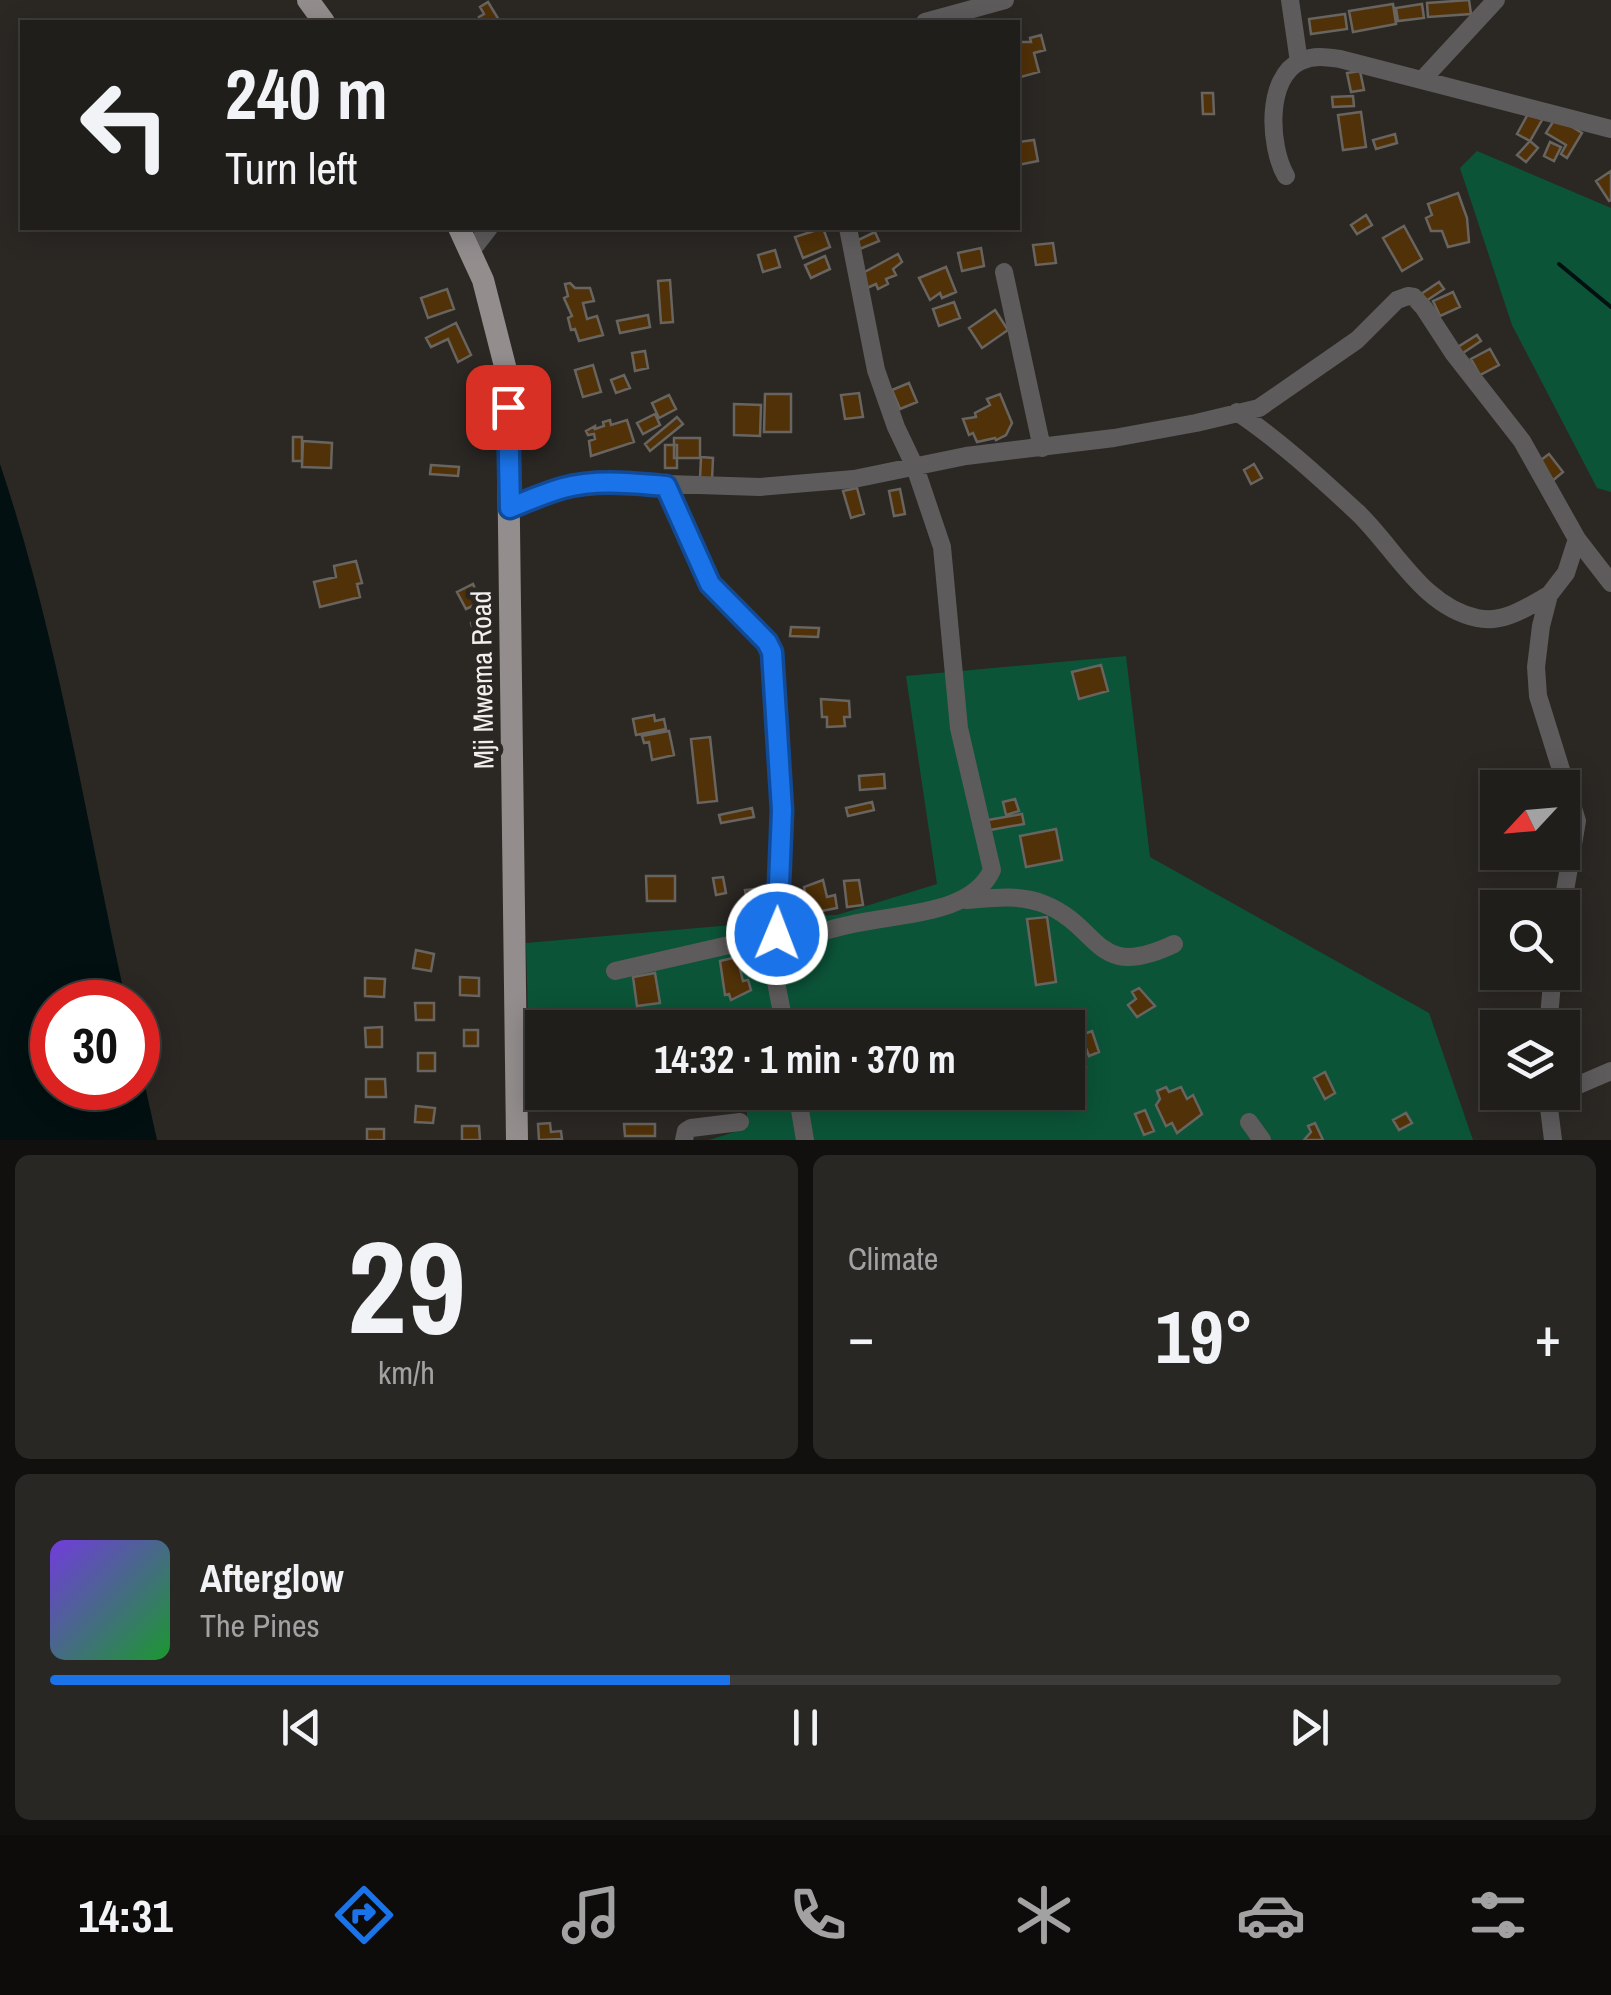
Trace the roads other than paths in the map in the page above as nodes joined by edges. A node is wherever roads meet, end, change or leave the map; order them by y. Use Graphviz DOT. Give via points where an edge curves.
graph roads {
  1 [pos="1005,0"];
  2 [pos="1290,0"];
  3 [pos="1496,0"];
  4 [pos="932,20"];
  5 [pos="1299,62"];
  6 [pos="1422,80"];
  7 [pos="1611,128"];
  8 [pos="1286,176"];
  9 [pos="459,230"];
  10 [pos="487,230"];
  11 [pos="848,230"];
  12 [pos="471,251"];
  13 [pos="1004,272"];
  14 [pos="1237,412"];
  15 [pos="1042,448"];
  16 [pos="915,467"];
  17 [pos="666,486"];
  18 [pos="510,508"];
  19 [pos="1576,538"];
  20 [pos="1611,583"];
  21 [pos="1550,595"];
  22 [pos="1565,890"];
  23 [pos="963,900"];
  24 [pos="777,934"];
  25 [pos="1174,944"];
  26 [pos="776,966"];
  27 [pos="615,972"];
  28 [pos="782,1010"];
  29 [pos="525,1065"];
  30 [pos="516,1066"];
  31 [pos="1611,1071"];
  32 [pos="1580,1084"];
  33 [pos="800,1110"];
  34 [pos="1554,1110"];
  35 [pos="740,1122"];
  36 [pos="1249,1122"];
  37 [pos="517,1140"];
  38 [pos="684,1140"];
  39 [pos="804,1140"];
  40 [pos="1262,1140"];
  41 [pos="1553,1140"];
  1 -- 4 [label="street"];
  2 -- 5 [label="street"];
  3 -- 6 [label="street"];
  5 -- 6 [label="street" via="1340,59"];
  5 -- 8 [label="street" via="1281,81 1274,118 1272,141"];
  6 -- 7 [label="street"];
  9 -- 12 [label="main road, Mji Mwema Road"];
  10 -- 12 [label="street"];
  11 -- 16 [label="street" via="876,370"];
  12 -- 18 [label="main road, Mji Mwema Road" via="507,374"];
  13 -- 15 [label="street"];
  14 -- 15 [label="street"];
  14 -- 19 [label="street" via="1260,408 1357,340 1398,300 1414,297 1522,441"];
  14 -- 21 [label="street" via="1359,514 1443,603 1498,620"];
  15 -- 16 [label="street"];
  16 -- 17 [label="street" via="760,487"];
  16 -- 23 [label="street" via="942,546 959,728 992,870"];
  17 -- 18 [label="street" via="582,485"];
  17 -- 24 [label="street" via="710,584 772,652 782,810"];
  18 -- 30 [label="main road, Mji Mwema Road"];
  19 -- 20 [label="street"];
  19 -- 21 [label="street" via="1566,573"];
  21 -- 22 [label="street" via="1536,667 1538,696 1576,821"];
  23 -- 25 [label="street" via="1042,903 1092,943 1124,958"];
  23 -- 26 [label="street" via="812,935"];
  24 -- 26 [label="street"];
  24 -- 27 [label="street"];
  26 -- 28 [label="street"];
  29 -- 30 [label="street"];
  30 -- 37 [label="main road, Mji Mwema Road"];
  31 -- 32 [label="street"];
  33 -- 39 [label="street"];
  34 -- 41 [label="street"];
  35 -- 38 [label="street" via="691,1128"];
  36 -- 40 [label="street"];
}
